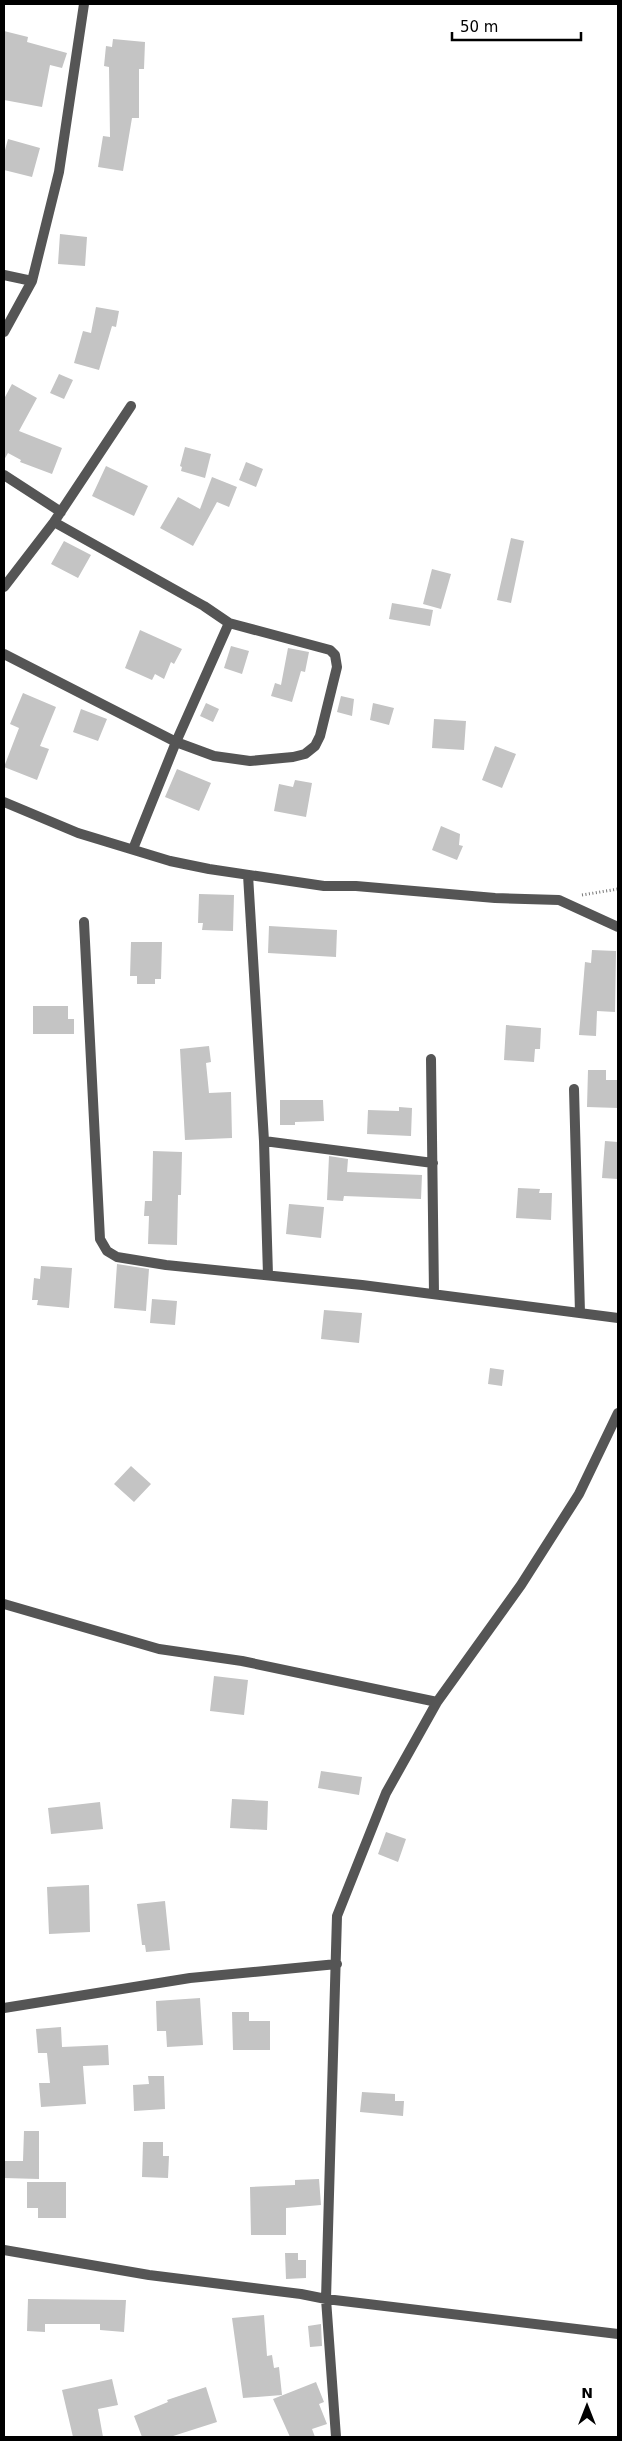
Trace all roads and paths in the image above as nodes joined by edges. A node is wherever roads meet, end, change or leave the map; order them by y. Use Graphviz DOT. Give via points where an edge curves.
graph roads {
  1 [pos="84,4"];
  2 [pos="4,275"];
  3 [pos="32,281"];
  4 [pos="4,332"];
  5 [pos="131,406"];
  6 [pos="4,475"];
  7 [pos="61,512"];
  8 [pos="54,522"];
  9 [pos="4,587"];
  10 [pos="229,623"];
  11 [pos="4,654"];
  12 [pos="176,742"];
  13 [pos="4,802"];
  14 [pos="133,849"];
  15 [pos="248,875"];
  16 [pos="618,890"];
  17 [pos="559,900"];
  18 [pos="84,922"];
  19 [pos="618,927"];
  20 [pos="431,1059"];
  21 [pos="574,1088"];
  22 [pos="264,1141"];
  23 [pos="433,1163"];
  24 [pos="268,1275"];
  25 [pos="434,1294"];
  26 [pos="580,1313"];
  27 [pos="618,1318"];
  28 [pos="618,1413"];
  29 [pos="4,1604"];
  30 [pos="437,1702"];
  31 [pos="337,1964"];
  32 [pos="4,2008"];
  33 [pos="4,2250"];
  34 [pos="326,2299"];
  35 [pos="618,2334"];
  36 [pos="336,2437"];
  1 -- 3 [label="street" via="59,172"];
  2 -- 3 [label="street"];
  3 -- 4 [label="street"];
  5 -- 7 [label="street"];
  6 -- 7 [label="street"];
  7 -- 8 [label="street"];
  8 -- 9 [label="street"];
  8 -- 10 [label="street"];
  10 -- 12 [label="street"];
  10 -- 12 [label="street" via="317,646 336,655 337,666 320,736 315,746 305,754 250,761 214,756"];
  11 -- 12 [label="street"];
  12 -- 14 [label="street"];
  13 -- 14 [label="street" via="78,833"];
  14 -- 15 [label="street" via="170,861"];
  15 -- 17 [label="street" via="324,886"];
  15 -- 22 [label="street"];
  16 -- 17 [label="path"];
  17 -- 19 [label="street"];
  18 -- 24 [label="street" via="100,1239 107,1251 117,1257"];
  20 -- 23 [label="street"];
  21 -- 26 [label="street"];
  22 -- 23 [label="street"];
  22 -- 24 [label="street"];
  23 -- 25 [label="street"];
  24 -- 25 [label="street"];
  25 -- 26 [label="street"];
  26 -- 27 [label="street"];
  28 -- 30 [label="street" via="578,1494 521,1585"];
  29 -- 30 [label="street" via="159,1649 242,1661"];
  30 -- 31 [label="street" via="386,1793 337,1916"];
  31 -- 32 [label="street" via="190,1978"];
  31 -- 34 [label="street"];
  33 -- 34 [label="street" via="149,2275"];
  34 -- 35 [label="street"];
  34 -- 36 [label="street"];
}
